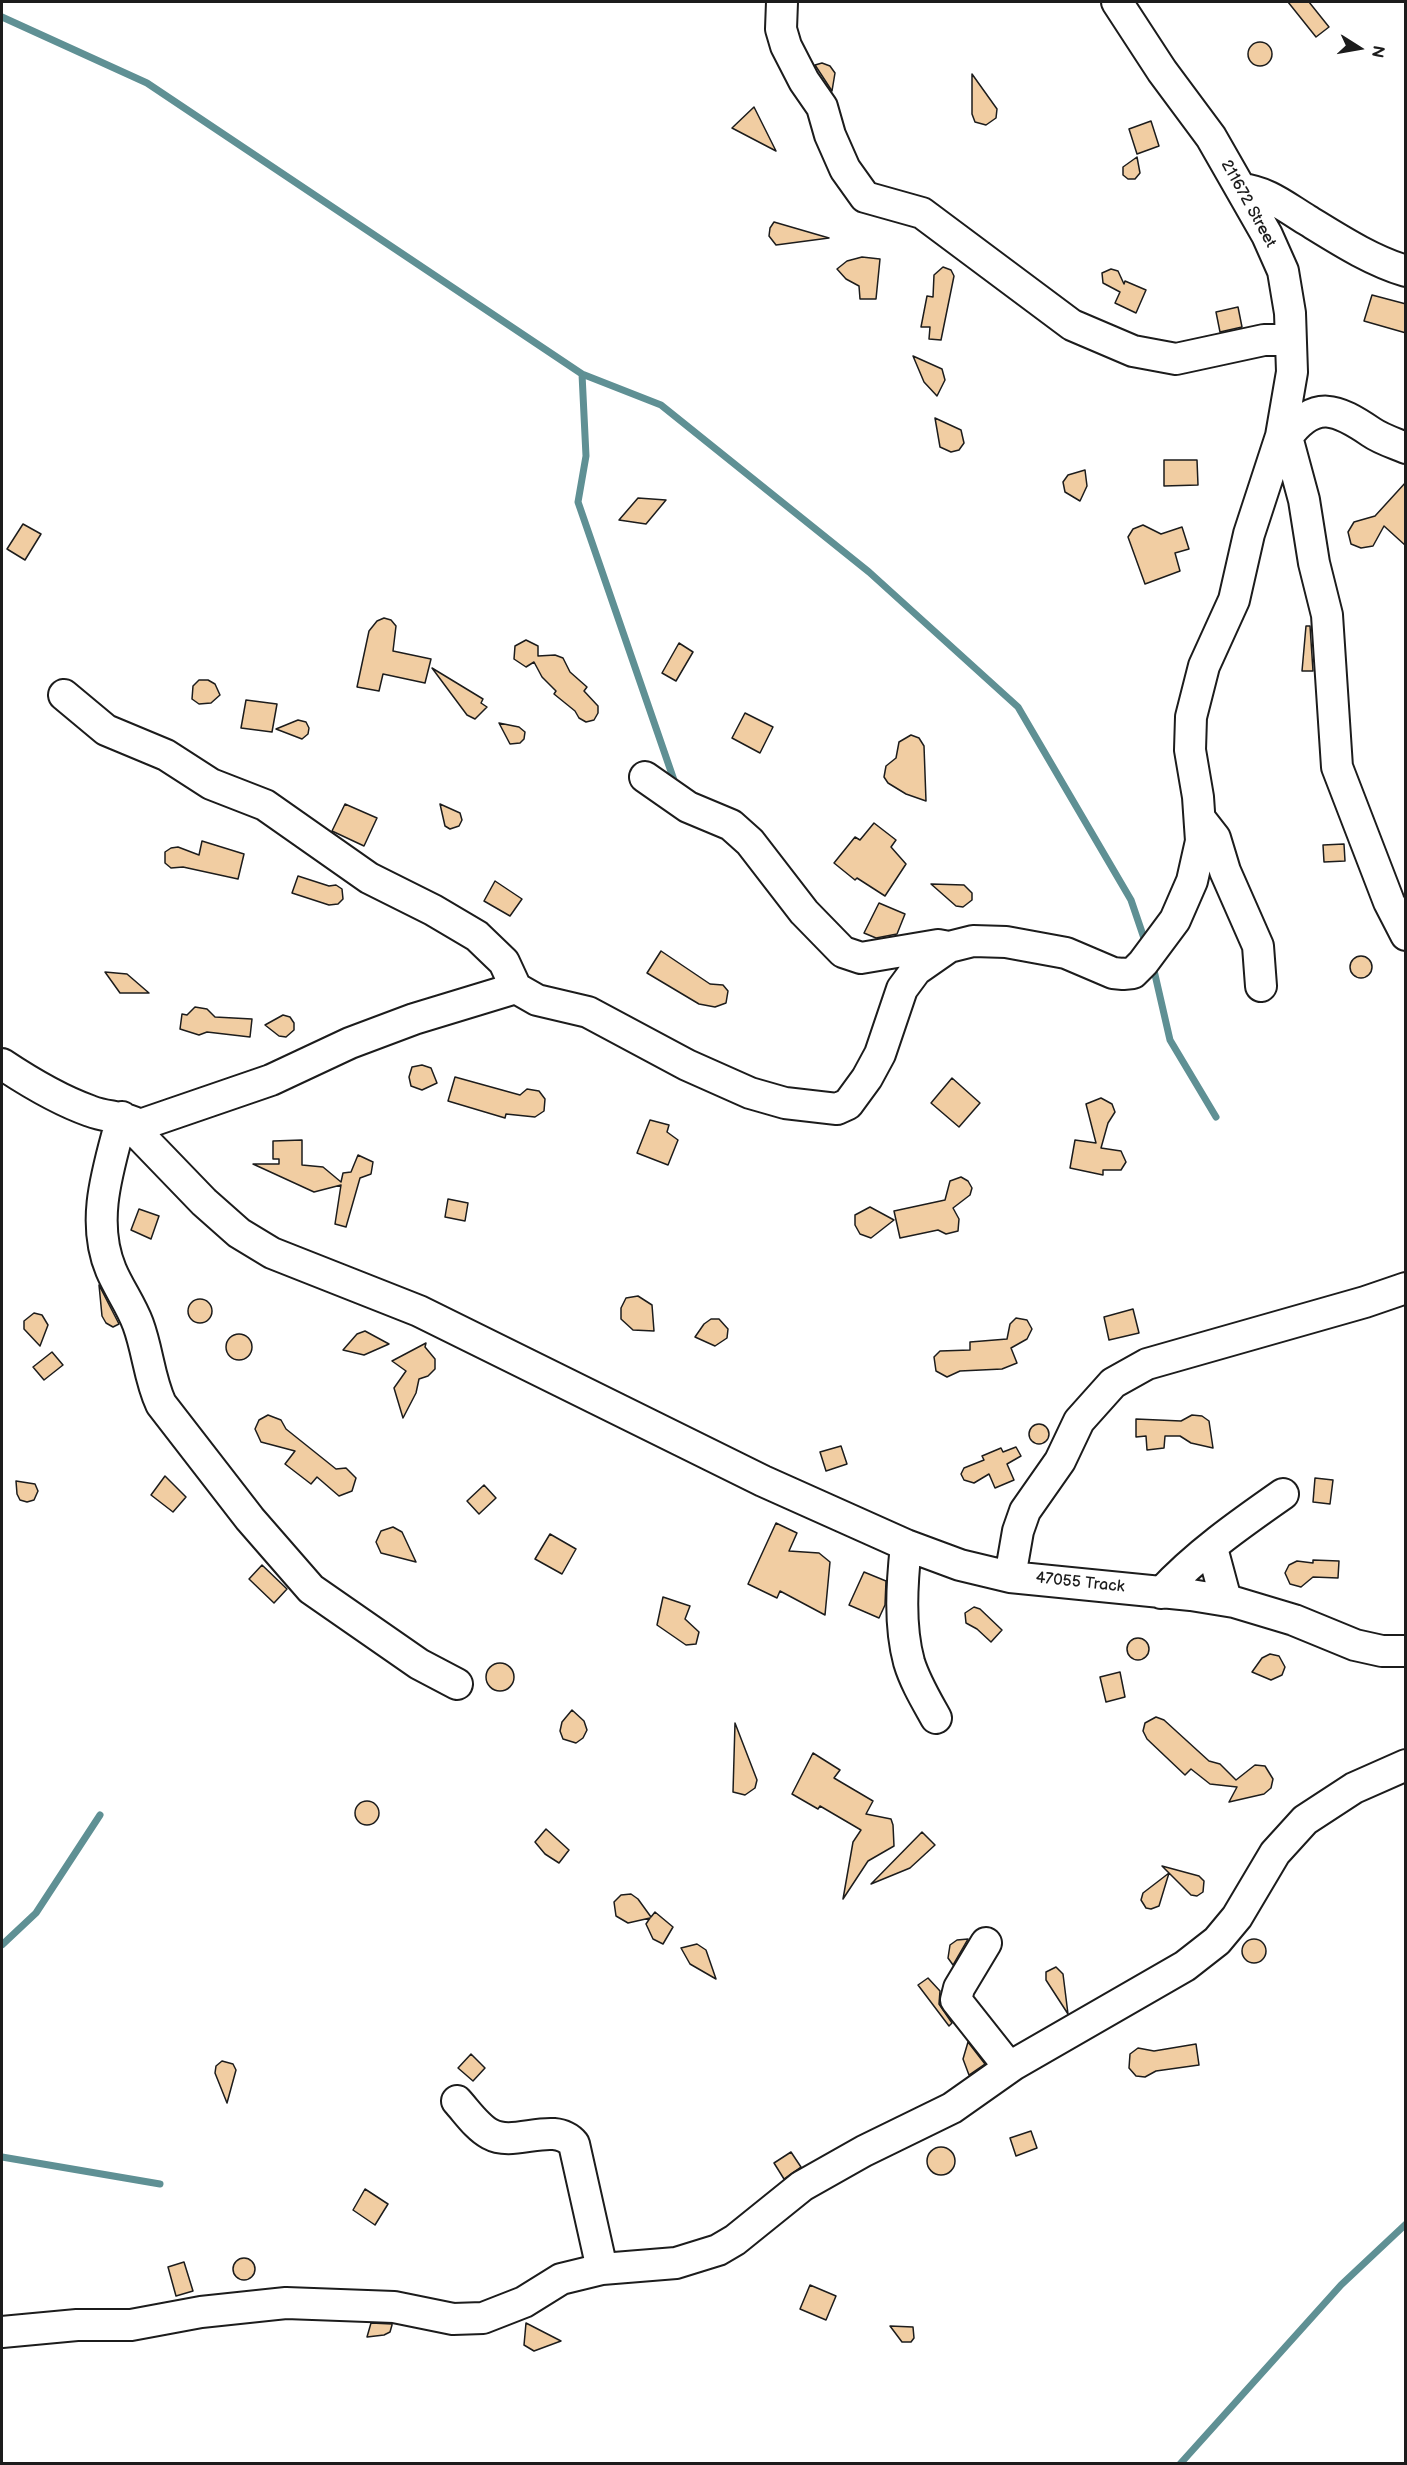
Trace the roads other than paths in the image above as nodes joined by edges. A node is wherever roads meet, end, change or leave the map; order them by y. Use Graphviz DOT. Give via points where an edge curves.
graph roads {
  1 [pos="782,2"];
  2 [pos="1117,2"];
  3 [pos="1241,189"];
  4 [pos="1406,271"];
  5 [pos="1290,340"];
  6 [pos="1284,437"];
  7 [pos="1406,448"];
  8 [pos="64,695"];
  9 [pos="645,777"];
  10 [pos="1201,820"];
  11 [pos="1393,877"];
  12 [pos="1406,935"];
  13 [pos="949,946"];
  14 [pos="1261,986"];
  15 [pos="516,988"];
  16 [pos="8,1073"];
  17 [pos="122,1117"];
  18 [pos="1406,1288"];
  19 [pos="1283,1494"];
  20 [pos="906,1545"];
  21 [pos="1212,1548"];
  22 [pos="1010,1577"];
  23 [pos="1161,1593"];
  24 [pos="1226,1600"];
  25 [pos="1406,1651"];
  26 [pos="457,1684"];
  27 [pos="936,1718"];
  28 [pos="1406,1765"];
  29 [pos="986,1944"];
  30 [pos="1009,2067"];
  31 [pos="458,2101"];
  32 [pos="603,2269"];
  33 [pos="2,2332"];
  1 -- 5 [label="street" via="781,28 786,46 822,107 845,169 865,197 922,213 1072,325 1133,351 1176,359 1264,340"];
  2 -- 3 [label="street, 211672 Street" via="1211,137"];
  3 -- 4 [label="street" via="1260,191 1343,242"];
  3 -- 5 [label="street, 211672 Street" via="1283,271"];
  5 -- 6 [label="street, 211672 Street" via="1292,372"];
  6 -- 7 [label="street" via="1305,417 1328,412 1346,415"];
  6 -- 10 [label="street, 211672 Street" via="1249,534 1234,600 1204,666 1191,717 1190,750"];
  6 -- 11 [label="street" via="1304,500 1327,615 1337,768"];
  8 -- 15 [label="street" via="106,730 166,755 211,784 266,805 369,878 477,936 504,962"];
  9 -- 13 [label="street" via="687,807 731,825 750,842 804,912 843,952 861,958"];
  10 -- 13 [label="street" via="1198,855 1183,905 1157,947 1133,973 1113,973 1066,953 1006,942 973,941"];
  10 -- 14 [label="street" via="1215,838 1258,946"];
  11 -- 12 [label="street"];
  13 -- 15 [label="street" via="916,970 902,989 880,1054 848,1104 837,1109 785,1103 750,1093 687,1065 588,1012 537,1000"];
  15 -- 17 [label="street" via="414,1019 350,1043 271,1080 169,1117 140,1125"];
  16 -- 17 [label="street" via="91,1112"];
  17 -- 20 [label="street, 47055 Track" via="204,1202 240,1233 272,1253 419,1311 763,1481"];
  17 -- 26 [label="street" via="108,1169 101,1234 111,1270 138,1324 161,1404 250,1519 311,1588 419,1664"];
  18 -- 22 [label="street" via="1147,1364 1113,1383 1079,1421 1060,1461 1025,1511"];
  19 -- 21 [label="street"];
  20 -- 22 [label="street, 47055 Track" via="960,1565"];
  20 -- 27 [label="street" via="902,1589 909,1661"];
  21 -- 23 [label="street"];
  21 -- 24 [label="street"];
  22 -- 23 [label="street, 47055 Track"];
  23 -- 24 [label="street, 47055 Track"];
  24 -- 25 [label="street, 47055 Track" via="1294,1620 1355,1645"];
  28 -- 30 [label="street" via="1354,1788 1305,1820 1275,1854 1242,1909 1217,1941 1185,1966"];
  29 -- 30 [label="street" via="959,1988 956,2000"];
  30 -- 32 [label="street" via="952,2108 802,2186 718,2250 676,2263"];
  31 -- 32 [label="street" via="490,2135 511,2139 551,2134 570,2138"];
  32 -- 33 [label="street" via="561,2279 524,2302 483,2318 453,2319 394,2307 286,2302 132,2325"];
}
